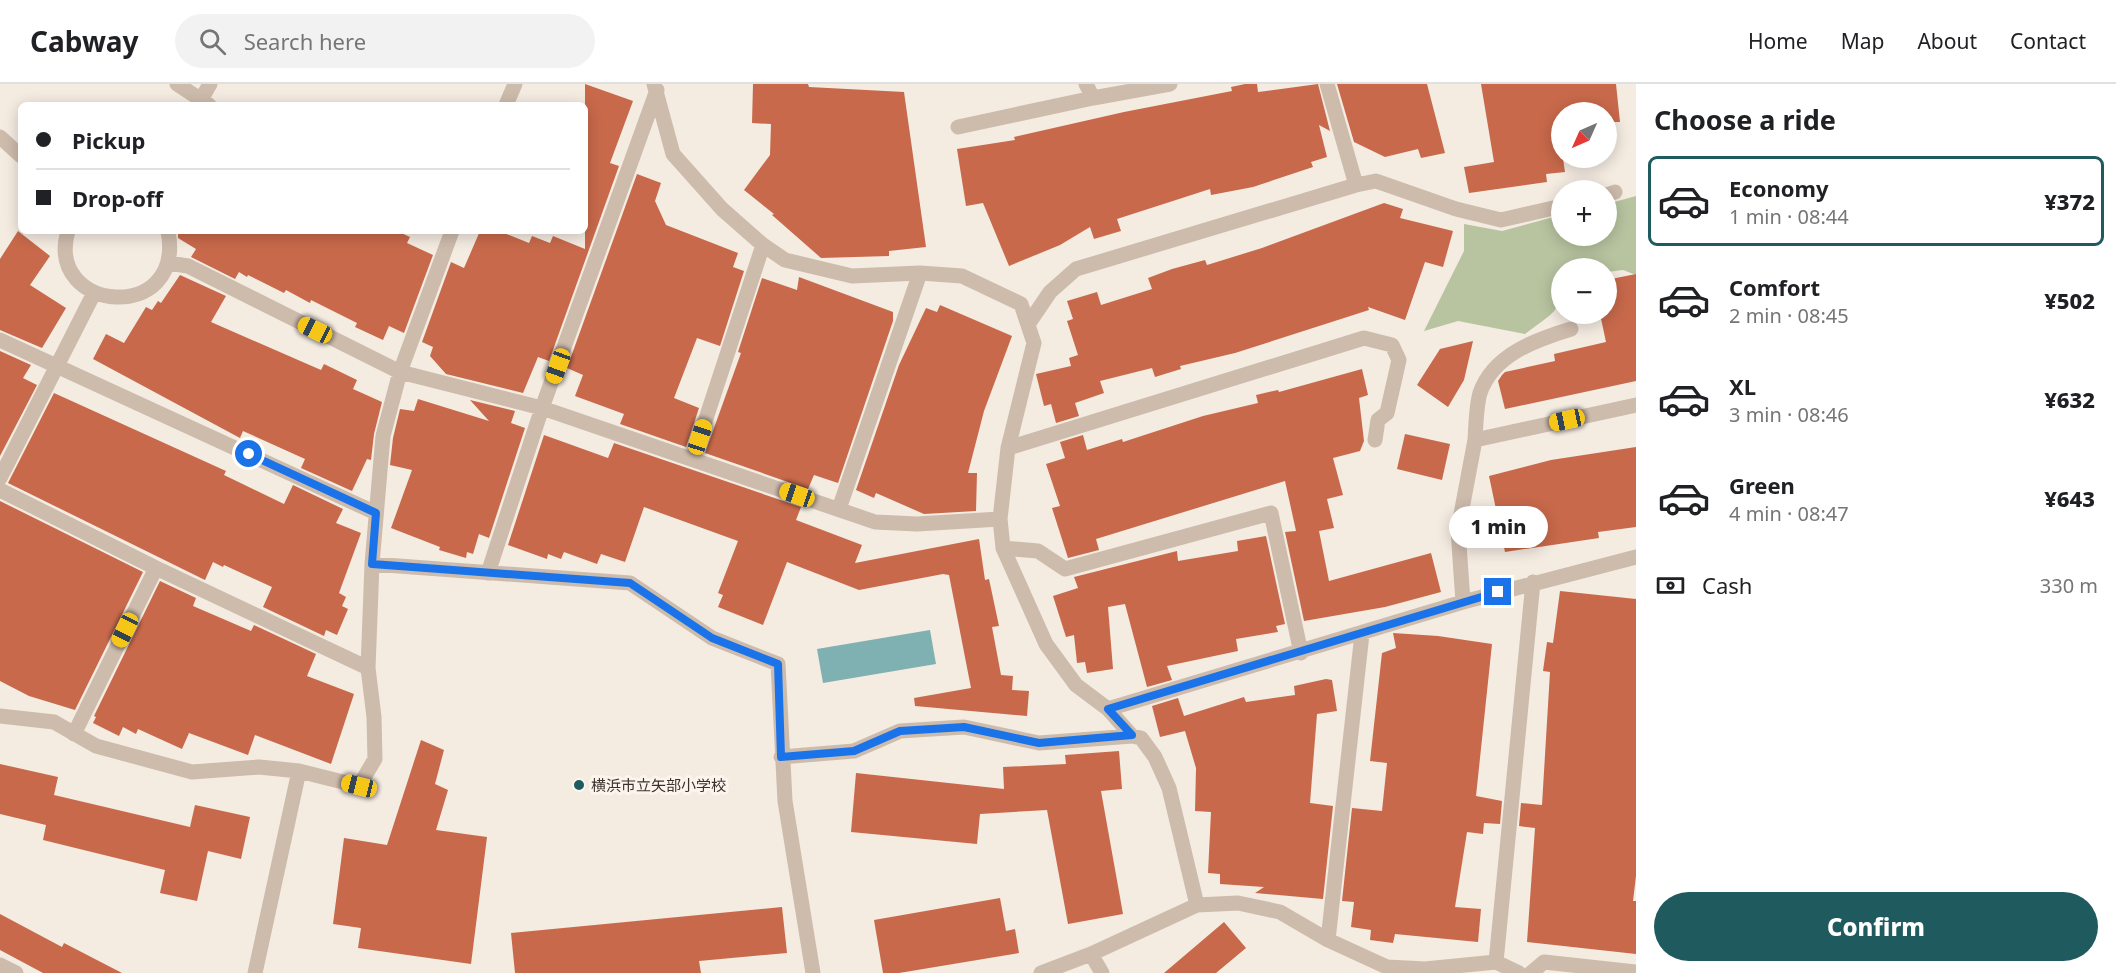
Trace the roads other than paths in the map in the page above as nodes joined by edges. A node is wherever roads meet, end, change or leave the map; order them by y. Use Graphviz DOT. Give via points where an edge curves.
graph roads {
  1 [pos="177,84"];
  2 [pos="210,84"];
  3 [pos="1170,84"];
  4 [pos="1327,84"];
  5 [pos="511,85"];
  6 [pos="655,87"];
  7 [pos="1089,91"];
  8 [pos="200,102"];
  9 [pos="204,102"];
  10 [pos="507,102"];
  11 [pos="957,127"];
  12 [pos="0,137"];
  13 [pos="18,153"];
  14 [pos="1356,185"];
  15 [pos="1551,209"];
  16 [pos="68,234"];
  17 [pos="169,234"];
  18 [pos="451,234"];
  19 [pos="763,245"];
  20 [pos="168,263"];
  21 [pos="920,273"];
  22 [pos="94,293"];
  23 [pos="1029,323"];
  24 [pos="1571,329"];
  25 [pos="0,340"];
  26 [pos="58,367"];
  27 [pos="400,372"];
  28 [pos="1636,405"];
  29 [pos="542,408"];
  30 [pos="1375,440"];
  31 [pos="1475,440"];
  32 [pos="1008,448"];
  33 [pos="693,458"];
  34 [pos="0,478"];
  35 [pos="0,490"];
  36 [pos="839,509"];
  37 [pos="376,513"];
  38 [pos="1000,519"];
  39 [pos="1003,548"];
  40 [pos="1636,557"];
  41 [pos="372,564"];
  42 [pos="156,568"];
  43 [pos="488,573"];
  44 [pos="1533,582"];
  45 [pos="1463,602"];
  46 [pos="1362,634"];
  47 [pos="1301,653"];
  48 [pos="368,668"];
  49 [pos="1108,709"];
  50 [pos="0,716"];
  51 [pos="74,734"];
  52 [pos="1132,735"];
  53 [pos="781,757"];
  54 [pos="299,771"];
  55 [pos="1197,905"];
  56 [pos="1328,940"];
  57 [pos="1091,954"];
  58 [pos="1496,962"];
  59 [pos="0,965"];
  60 [pos="1585,970"];
  61 [pos="1636,972"];
  62 [pos="16,973"];
  63 [pos="255,973"];
  64 [pos="813,973"];
  65 [pos="1041,973"];
  66 [pos="1102,973"];
  67 [pos="1519,973"];
  68 [pos="1531,973"];
  1 -- 8 [label="street"];
  2 -- 9 [label="street"];
  3 -- 7 [label="street"];
  4 -- 14 [label="street"];
  5 -- 10 [label="street"];
  6 -- 19 [label="street" via="673,154 722,209"];
  6 -- 29 [label="street"];
  7 -- 11 [label="street"];
  12 -- 13 [label="street"];
  14 -- 15 [label="street" via="1376,181 1501,220"];
  14 -- 23 [label="street" via="1076,269 1050,292"];
  16 -- 22 [label="street" via="66,255 71,271"];
  17 -- 20 [label="street"];
  18 -- 27 [label="street"];
  19 -- 21 [label="street" via="785,260 852,276"];
  19 -- 33 [label="street"];
  20 -- 22 [label="street" via="146,291 129,298"];
  20 -- 27 [label="street" via="188,266"];
  21 -- 23 [label="street" via="962,276 1021,304"];
  21 -- 36 [label="street"];
  22 -- 26 [label="street"];
  23 -- 32 [label="street" via="1034,343"];
  24 -- 31 [label="street" via="1530,342 1489,373 1479,396"];
  25 -- 26 [label="street"];
  26 -- 34 [label="street"];
  26 -- 37 [label="street"];
  27 -- 29 [label="street"];
  27 -- 37 [label="street" via="383,436"];
  28 -- 31 [label="street"];
  29 -- 33 [label="street"];
  29 -- 43 [label="street"];
  30 -- 32 [label="street" via="1378,420 1387,413 1399,360 1392,345 1364,338"];
  31 -- 45 [label="street" via="1458,530"];
  32 -- 38 [label="street"];
  33 -- 36 [label="street"];
  35 -- 42 [label="street"];
  36 -- 38 [label="street" via="875,522 917,524"];
  37 -- 41 [label="street"];
  38 -- 39 [label="street"];
  39 -- 47 [label="street" via="1038,550 1065,569 1271,513"];
  39 -- 49 [label="street" via="1046,644 1076,685"];
  40 -- 44 [label="street"];
  41 -- 43 [label="street"];
  41 -- 48 [label="street"];
  42 -- 48 [label="street"];
  42 -- 51 [label="street"];
  43 -- 53 [label="street" via="630,583 712,638 778,664"];
  44 -- 45 [label="street"];
  44 -- 58 [label="street"];
  45 -- 46 [label="street"];
  46 -- 47 [label="street"];
  46 -- 56 [label="street"];
  47 -- 49 [label="street"];
  48 -- 54 [label="street" via="375,759 359,786"];
  49 -- 52 [label="street"];
  50 -- 51 [label="street" via="54,722"];
  51 -- 54 [label="street" via="96,746 192,772 258,767"];
  52 -- 53 [label="street" via="1039,743 964,727 900,731 854,751"];
  52 -- 55 [label="street" via="1141,738 1155,757 1169,788"];
  53 -- 64 [label="street"];
  54 -- 63 [label="street"];
  55 -- 56 [label="street" via="1238,903 1280,912"];
  55 -- 57 [label="street"];
  56 -- 58 [label="street" via="1387,967 1425,969"];
  57 -- 65 [label="street"];
  57 -- 66 [label="street"];
  58 -- 67 [label="street"];
  59 -- 62 [label="street"];
  60 -- 61 [label="street"];
  60 -- 68 [label="street" via="1544,962"];
}
